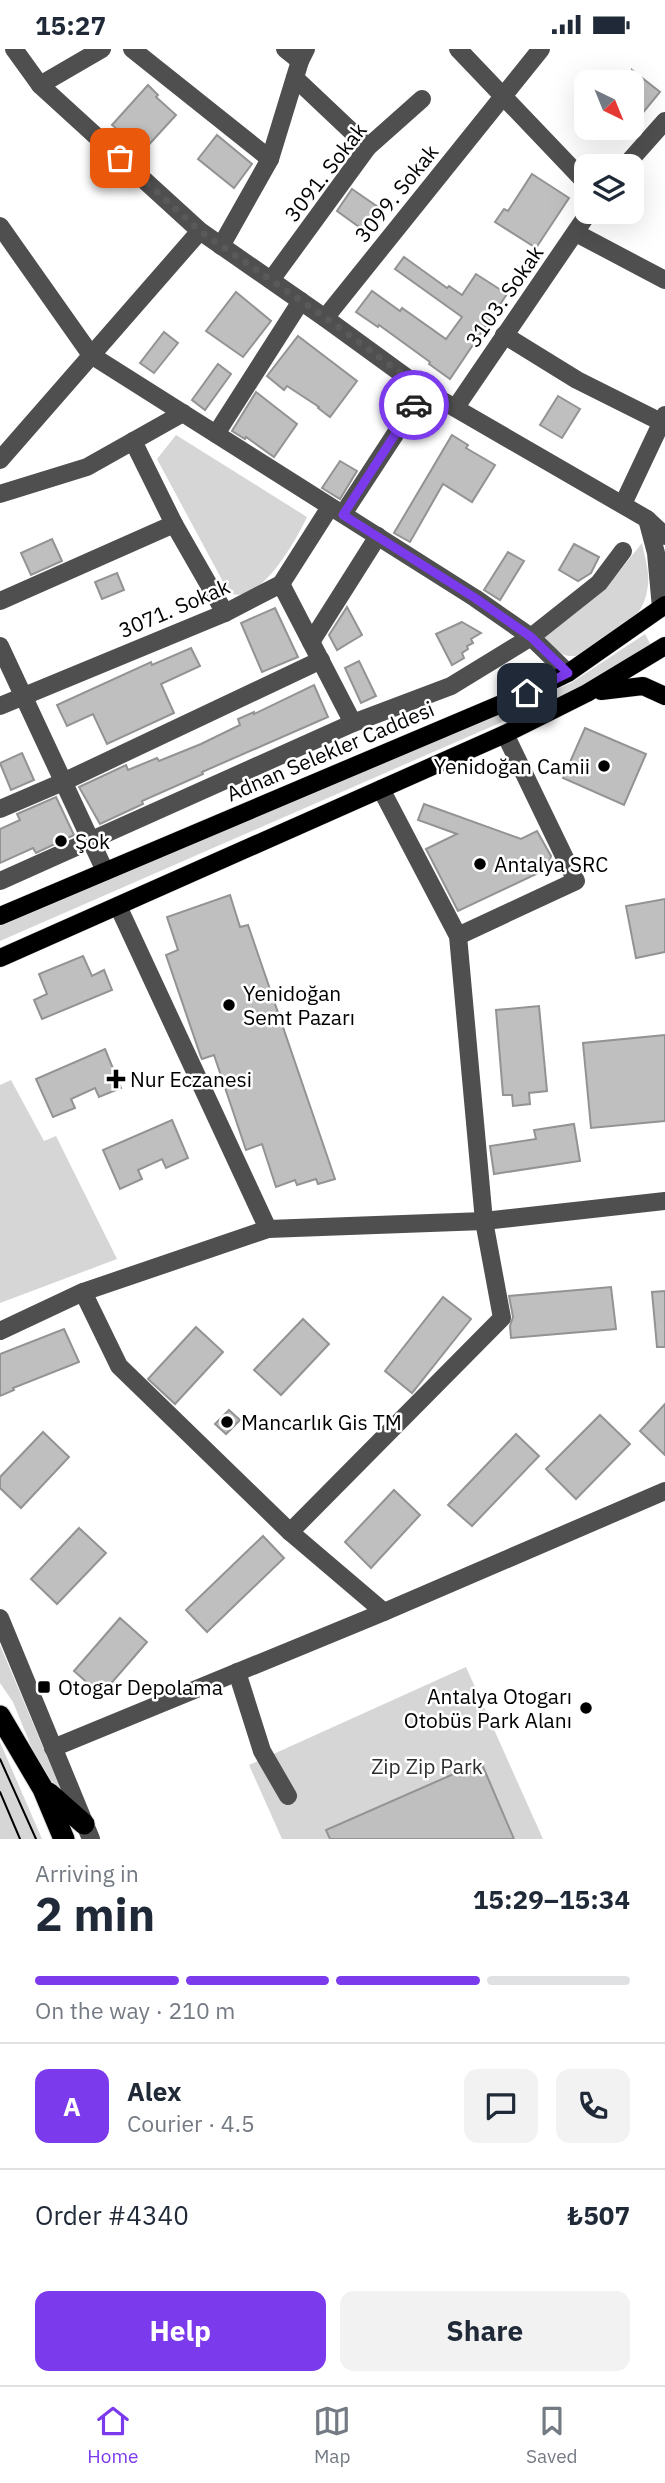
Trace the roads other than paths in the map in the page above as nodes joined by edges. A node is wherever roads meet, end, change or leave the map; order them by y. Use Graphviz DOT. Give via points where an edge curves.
graph roads {
  1 [pos="14,49"];
  2 [pos="102,49"];
  3 [pos="132,49"];
  4 [pos="285,49"];
  5 [pos="458,49"];
  6 [pos="541,49"];
  7 [pos="300,63"];
  8 [pos="40,85"];
  9 [pos="503,97"];
  10 [pos="422,99"];
  11 [pos="665,121"];
  12 [pos="368,147"];
  13 [pos="636,154"];
  14 [pos="270,159"];
  15 [pos="574,171"];
  16 [pos="582,224"];
  17 [pos="0,226"];
  18 [pos="200,231"];
  19 [pos="576,233"];
  20 [pos="221,246"];
  21 [pos="271,280"];
  22 [pos="665,280"];
  23 [pos="301,301"];
  24 [pos="326,318"];
  25 [pos="504,335"];
  26 [pos="91,355"];
  27 [pos="424,390"];
  28 [pos="456,407"];
  29 [pos="183,413"];
  30 [pos="663,419"];
  31 [pos="216,434"];
  32 [pos="133,441"];
  33 [pos="0,460"];
  34 [pos="0,494"];
  35 [pos="623,504"];
  36 [pos="337,511"];
  37 [pos="647,519"];
  38 [pos="174,524"];
  39 [pos="377,536"];
  40 [pos="665,536"];
  41 [pos="623,551"];
  42 [pos="281,584"];
  43 [pos="0,601"];
  44 [pos="664,611"];
  45 [pos="225,613"];
  46 [pos="531,637"];
  47 [pos="312,642"];
  48 [pos="0,646"];
  49 [pos="665,646"];
  50 [pos="321,660"];
  51 [pos="568,673"];
  52 [pos="587,693"];
  53 [pos="23,696"];
  54 [pos="665,696"];
  55 [pos="0,706"];
  56 [pos="354,723"];
  57 [pos="505,734"];
  58 [pos="64,782"];
  59 [pos="381,789"];
  60 [pos="0,809"];
  61 [pos="90,840"];
  62 [pos="105,871"];
  63 [pos="0,881"];
  64 [pos="118,906"];
  65 [pos="0,916"];
  66 [pos="458,936"];
  67 [pos="0,958"];
  68 [pos="665,1201"];
  69 [pos="484,1221"];
  70 [pos="268,1229"];
  71 [pos="83,1292"];
  72 [pos="0,1331"];
  73 [pos="665,1491"];
  74 [pos="290,1532"];
  75 [pos="384,1612"];
  76 [pos="0,1618"];
  77 [pos="237,1672"];
  78 [pos="0,1716"];
  79 [pos="52,1748"];
  80 [pos="43,1789"];
  81 [pos="288,1796"];
  82 [pos="87,1832"];
  83 [pos="64,1839"];
  1 -- 8 [label="street"];
  2 -- 8 [label="street"];
  3 -- 14 [label="street"];
  4 -- 7 [label="street"];
  5 -- 9 [label="street"];
  6 -- 9 [label="street, 3099. Sokak"];
  7 -- 12 [label="street"];
  7 -- 14 [label="street"];
  8 -- 18 [label="street"];
  9 -- 15 [label="street"];
  9 -- 24 [label="street, 3099. Sokak"];
  10 -- 12 [label="street, 3091. Sokak"];
  11 -- 13 [label="street"];
  12 -- 21 [label="street, 3091. Sokak"];
  14 -- 20 [label="street"];
  16 -- 19 [label="street, 3103. Sokak"];
  17 -- 26 [label="street"];
  18 -- 20 [label="street"];
  18 -- 26 [label="street"];
  19 -- 22 [label="street"];
  19 -- 25 [label="street, 3103. Sokak"];
  20 -- 21 [label="street"];
  21 -- 23 [label="street"];
  23 -- 24 [label="street"];
  23 -- 31 [label="street"];
  24 -- 27 [label="street"];
  25 -- 28 [label="street, 3103. Sokak"];
  25 -- 30 [label="street" via="577,380"];
  26 -- 29 [label="street"];
  26 -- 33 [label="street"];
  27 -- 28 [label="street"];
  27 -- 36 [label="street"];
  28 -- 35 [label="street"];
  29 -- 31 [label="street"];
  29 -- 32 [label="street"];
  30 -- 35 [label="street"];
  31 -- 36 [label="street"];
  32 -- 34 [label="street" via="88,467"];
  32 -- 38 [label="street"];
  35 -- 37 [label="street"];
  36 -- 39 [label="street"];
  36 -- 42 [label="street"];
  37 -- 40 [label="street"];
  37 -- 44 [label="street"];
  38 -- 43 [label="street"];
  38 -- 45 [label="street"];
  39 -- 46 [label="street"];
  39 -- 47 [label="street"];
  41 -- 46 [label="street" via="599,583"];
  42 -- 45 [label="street, 3071. Sokak"];
  42 -- 47 [label="street"];
  44 -- 51 [label="main road, Adnan Selekler Caddesi"];
  45 -- 53 [label="street, 3071. Sokak"];
  46 -- 51 [label="street"];
  46 -- 56 [label="street" via="451,686"];
  47 -- 50 [label="street"];
  48 -- 53 [label="street"];
  49 -- 52 [label="main road"];
  50 -- 56 [label="street"];
  50 -- 58 [label="street"];
  51 -- 62 [label="main road, Adnan Selekler Caddesi"];
  52 -- 54 [label="main road" via="643,686"];
  52 -- 57 [label="main road"];
  53 -- 55 [label="street, 3071. Sokak"];
  53 -- 58 [label="street"];
  56 -- 61 [label="street"];
  57 -- 59 [label="main road"];
  57 -- 66 [label="street" via="576,881"];
  58 -- 60 [label="street"];
  58 -- 61 [label="street"];
  59 -- 64 [label="main road"];
  59 -- 66 [label="street"];
  61 -- 62 [label="street"];
  61 -- 63 [label="street"];
  62 -- 65 [label="main road, Adnan Selekler Caddesi"];
  64 -- 67 [label="main road"];
  64 -- 70 [label="street"];
  66 -- 69 [label="street"];
  68 -- 69 [label="street"];
  69 -- 70 [label="street"];
  69 -- 74 [label="street" via="502,1318"];
  70 -- 71 [label="street"];
  71 -- 72 [label="street"];
  71 -- 74 [label="street" via="119,1366"];
  73 -- 75 [label="street"];
  74 -- 75 [label="street"];
  75 -- 77 [label="street"];
  76 -- 79 [label="street"];
  77 -- 79 [label="street"];
  77 -- 81 [label="street" via="262,1751"];
  78 -- 80 [label="highway"];
  79 -- 82 [label="street"];
  80 -- 82 [label="highway"];
  80 -- 83 [label="highway"];
}
